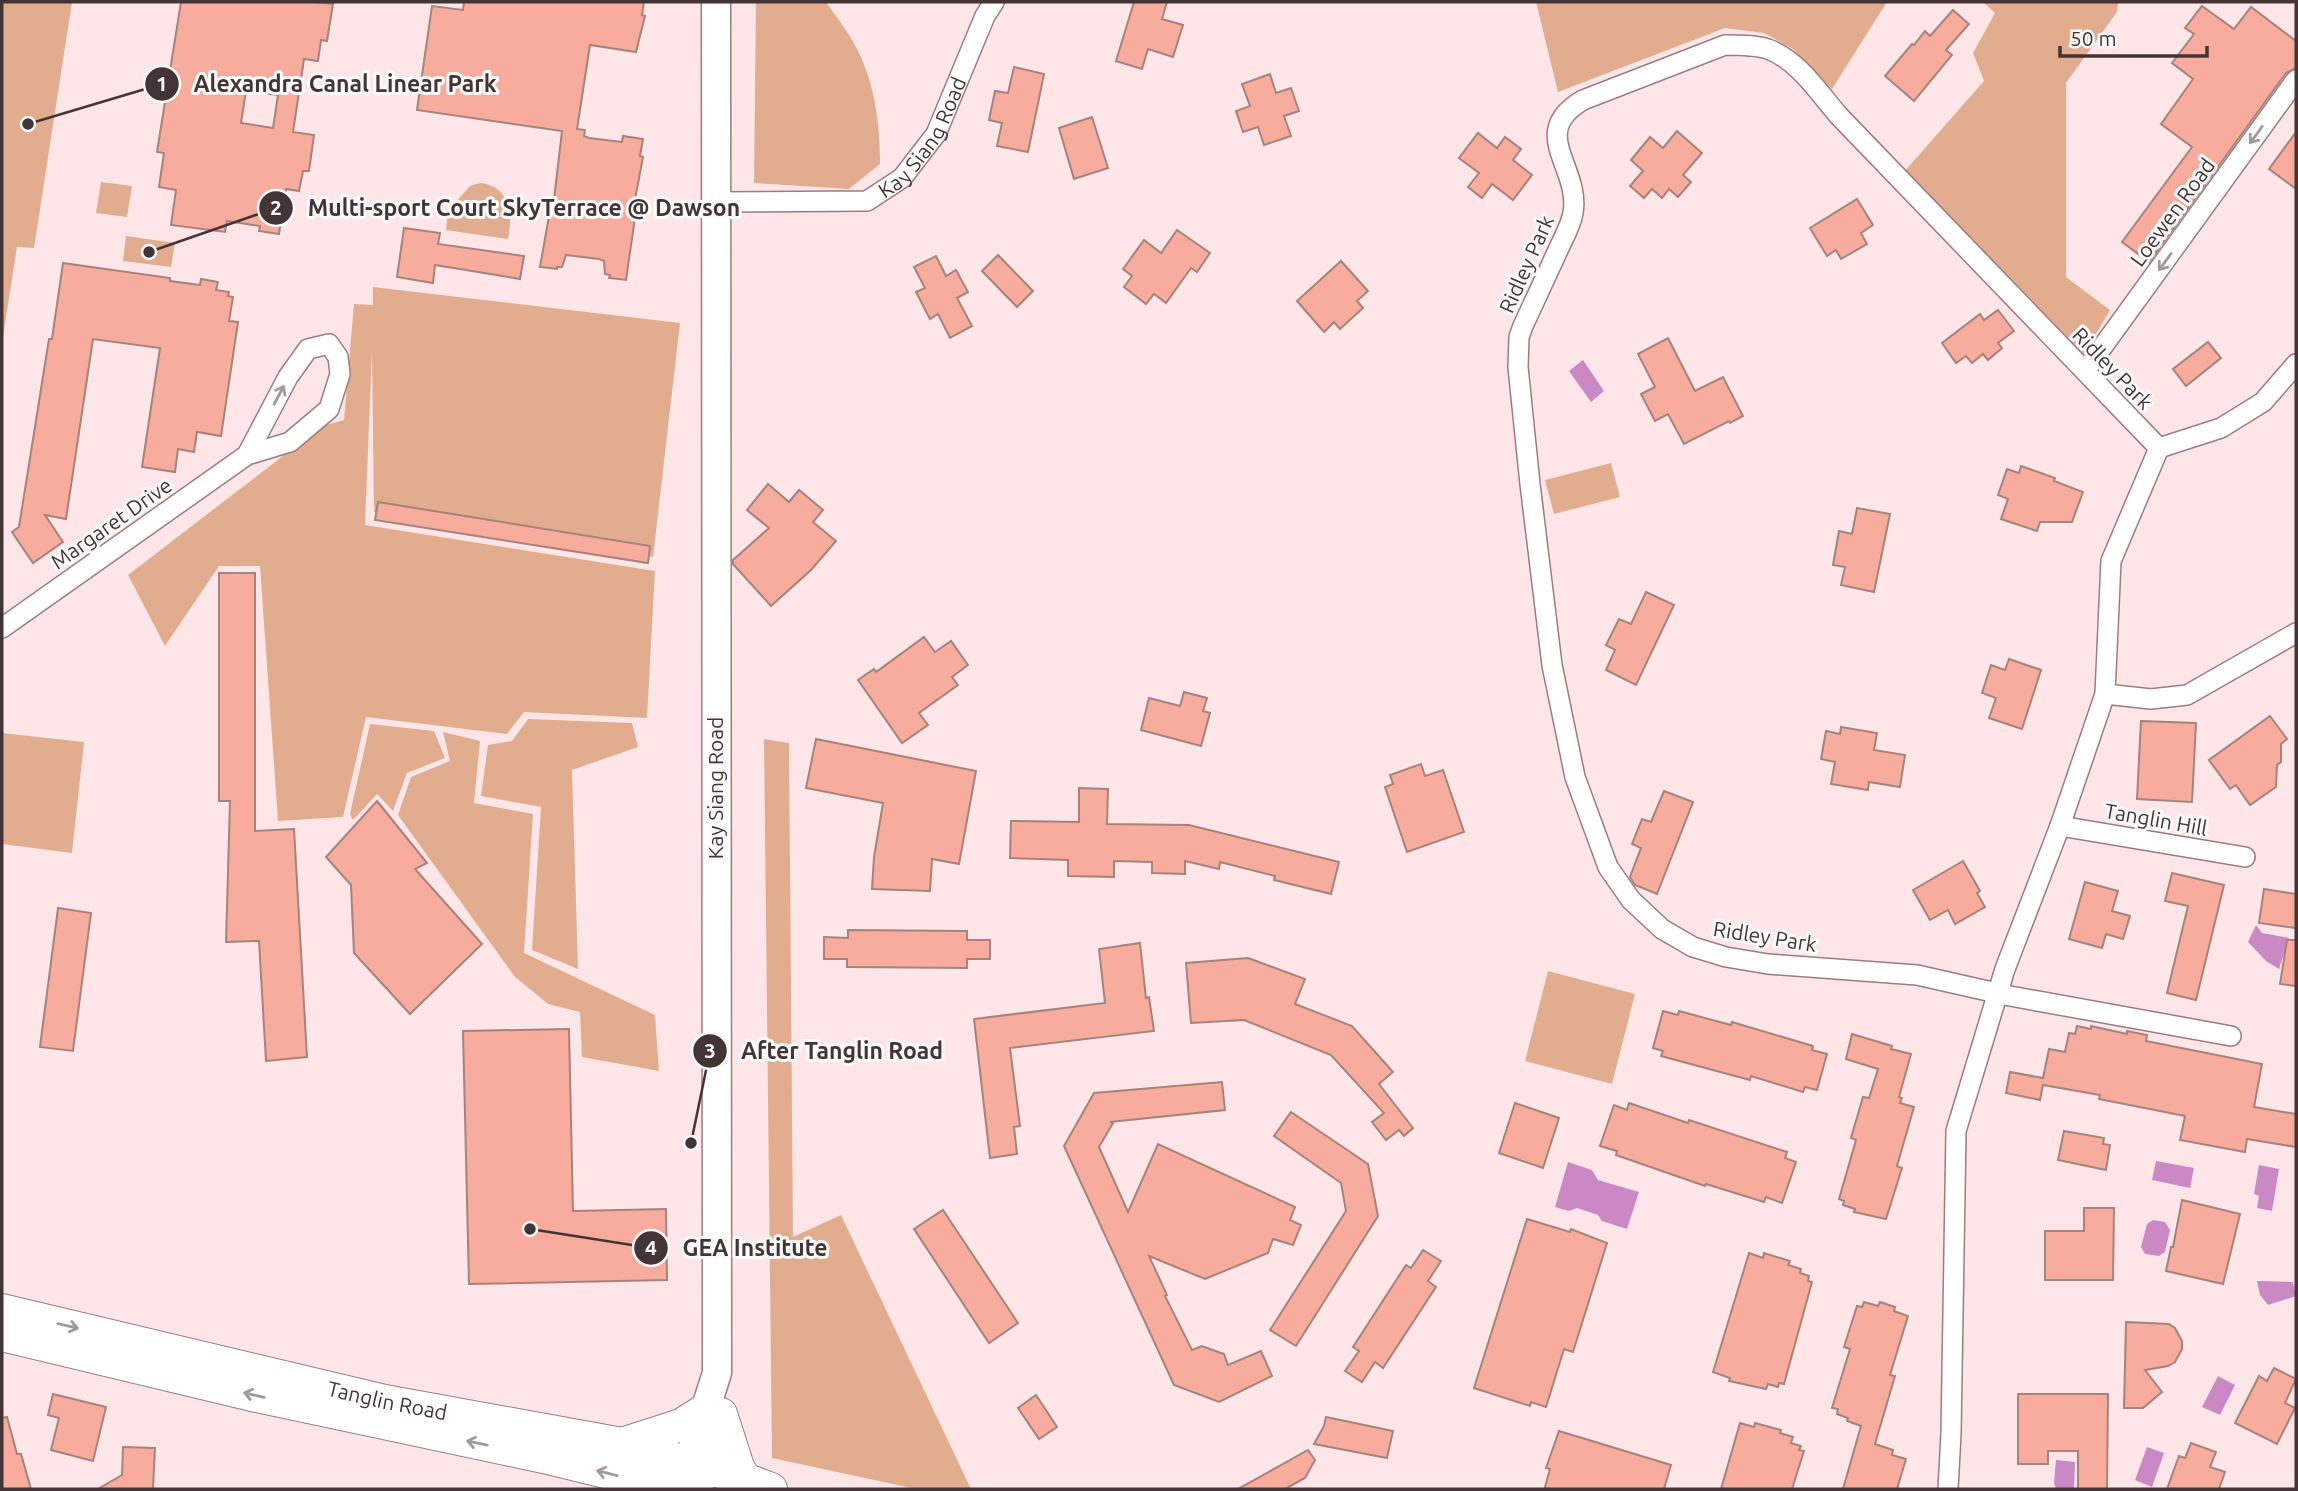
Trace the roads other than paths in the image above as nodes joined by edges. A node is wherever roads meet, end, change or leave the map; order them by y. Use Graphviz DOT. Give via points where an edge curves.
graph roads {
  1 [pos="716,2"];
  2 [pos="994,2"];
  3 [pos="2296,80"];
  4 [pos="714,202"];
  5 [pos="2296,364"];
  6 [pos="2085,371"];
  7 [pos="2159,448"];
  8 [pos="247,455"];
  9 [pos="2,628"];
  10 [pos="2296,633"];
  11 [pos="2105,694"];
  12 [pos="2060,826"];
  13 [pos="2245,858"];
  14 [pos="1999,993"];
  15 [pos="2231,1036"];
  16 [pos="2,1310"];
  17 [pos="2,1335"];
  18 [pos="713,1412"];
  19 [pos="622,1444"];
  20 [pos="684,1481"];
  21 [pos="758,1484"];
  22 [pos="1948,1489"];
  1 -- 4 [label="street, Kay Siang Road"];
  2 -- 4 [label="street, Kay Siang Road" via="936,134 902,178 867,201"];
  3 -- 6 [label="street, Loewen Road, one-way"];
  4 -- 18 [label="street, Kay Siang Road" via="716,1373 722,1388"];
  5 -- 7 [label="street" via="2263,402 2221,428"];
  6 -- 7 [label="street, Ridley Park"];
  6 -- 14 [label="street, Ridley Park" via="1789,60 1769,50 1725,45 1583,100 1561,117 1557,146 1575,195 1573,216 1523,326 1518,367 1552,665 1575,777 1608,867 1631,900 1662,929 1693,947 1768,964 1917,975"];
  7 -- 11 [label="street" via="2111,561"];
  8 -- 8 [label="street, Margaret Drive, one-way" via="308,349 329,344 338,357 340,374 329,409 290,442"];
  8 -- 9 [label="street, Margaret Drive"];
  10 -- 11 [label="street" via="2187,695 2151,699"];
  11 -- 12 [label="street"];
  12 -- 13 [label="street, Tanglin Hill"];
  12 -- 14 [label="street"];
  14 -- 15 [label="street, Ridley Park"];
  14 -- 22 [label="street" via="1956,1130"];
  16 -- 19 [label="main road, Tanglin Road, one-way" via="385,1401"];
  20 -- 17 [label="main road, Tanglin Road, one-way" via="530,1454 252,1395"];
  18 -- 19 [label="main road"];
  18 -- 20 [label="street, Kay Siang Road"];
  18 -- 21 [label="main road" via="738,1466"];
  19 -- 20 [label="main road, Tanglin Road"];
  20 -- 21 [label="main road, Tanglin Road"];
}
